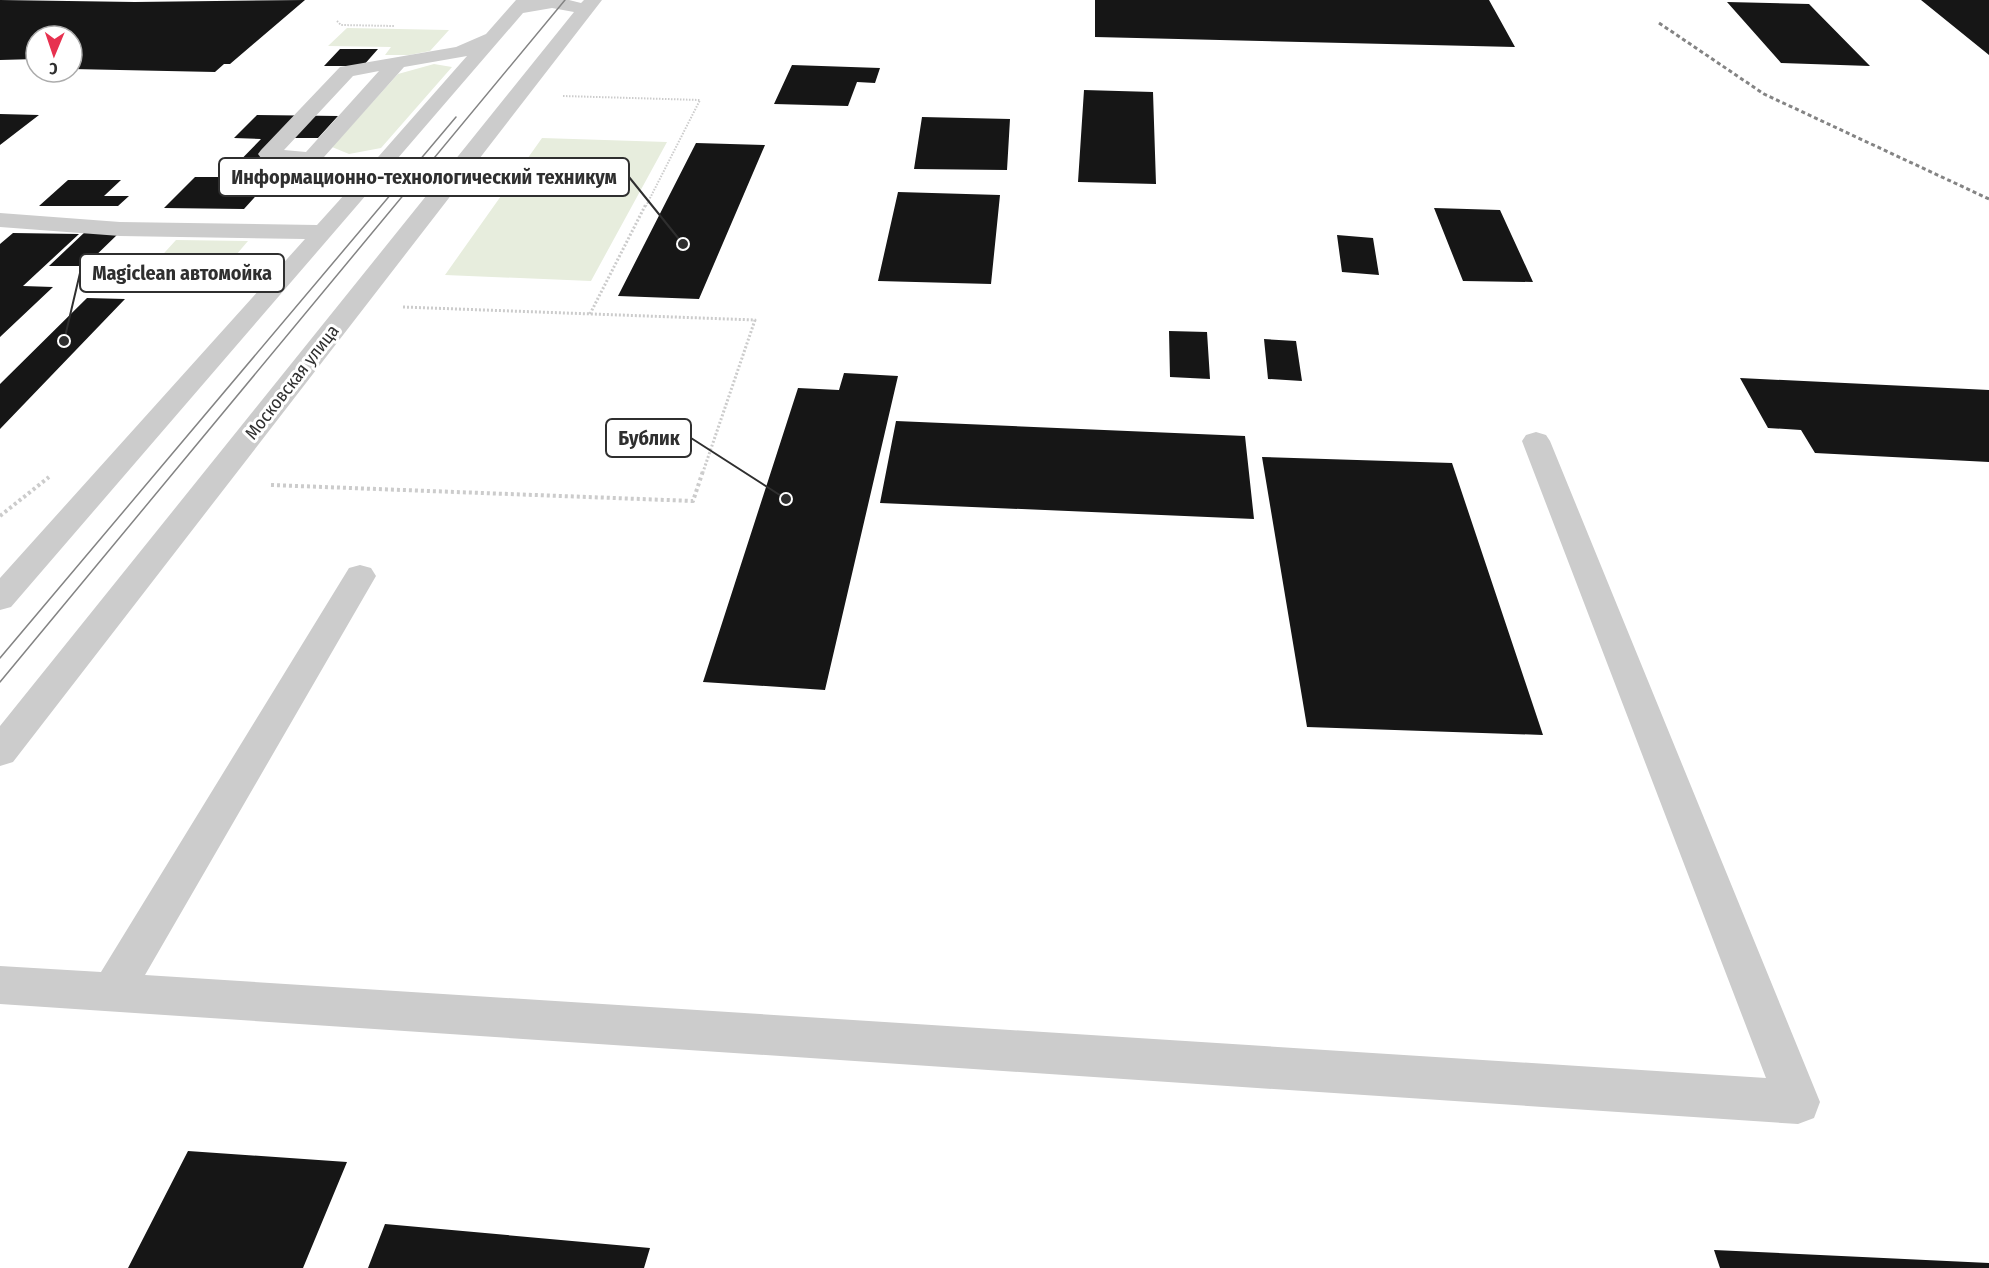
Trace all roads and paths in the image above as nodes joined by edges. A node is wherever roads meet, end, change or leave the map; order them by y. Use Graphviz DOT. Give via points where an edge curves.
graph roads {
  1 [pos="521,4"];
  2 [pos="589,5"];
  3 [pos="491,39"];
  4 [pos="398,62"];
  5 [pos="557,96"];
  6 [pos="312,159"];
  7 [pos="368,182"];
  8 [pos="3,222"];
  9 [pos="322,232"];
  10 [pos="402,307"];
  11 [pos="590,314"];
  12 [pos="1536,441"];
  13 [pos="51,476"];
  14 [pos="272,485"];
  15 [pos="0,516"];
  16 [pos="360,576"];
  17 [pos="0,599"];
  18 [pos="0,752"];
  19 [pos="0,985"];
  20 [pos="112,992"];
  1 -- 2 [label="street, Московская улица" via="560,0"];
  1 -- 3 [label="street, Московская улица"];
  2 -- 18 [label="street, Московская улица"];
  3 -- 4 [label="street" via="461,52"];
  3 -- 7 [label="street, Московская улица"];
  4 -- 6 [label="street"];
  4 -- 6 [label="street" via="347,71 268,154"];
  5 -- 11 [label="path" via="700,100"];
  6 -- 7 [label="street"];
  7 -- 9 [label="street, Московская улица"];
  8 -- 9 [label="street" via="120,229"];
  9 -- 17 [label="street, Московская улица"];
  10 -- 11 [label="path"];
  11 -- 14 [label="path" via="755,320 693,501"];
  12 -- 20 [label="street" via="1798,1102"];
  13 -- 15 [label="path"];
  16 -- 20 [label="street"];
  19 -- 20 [label="street"];
}
